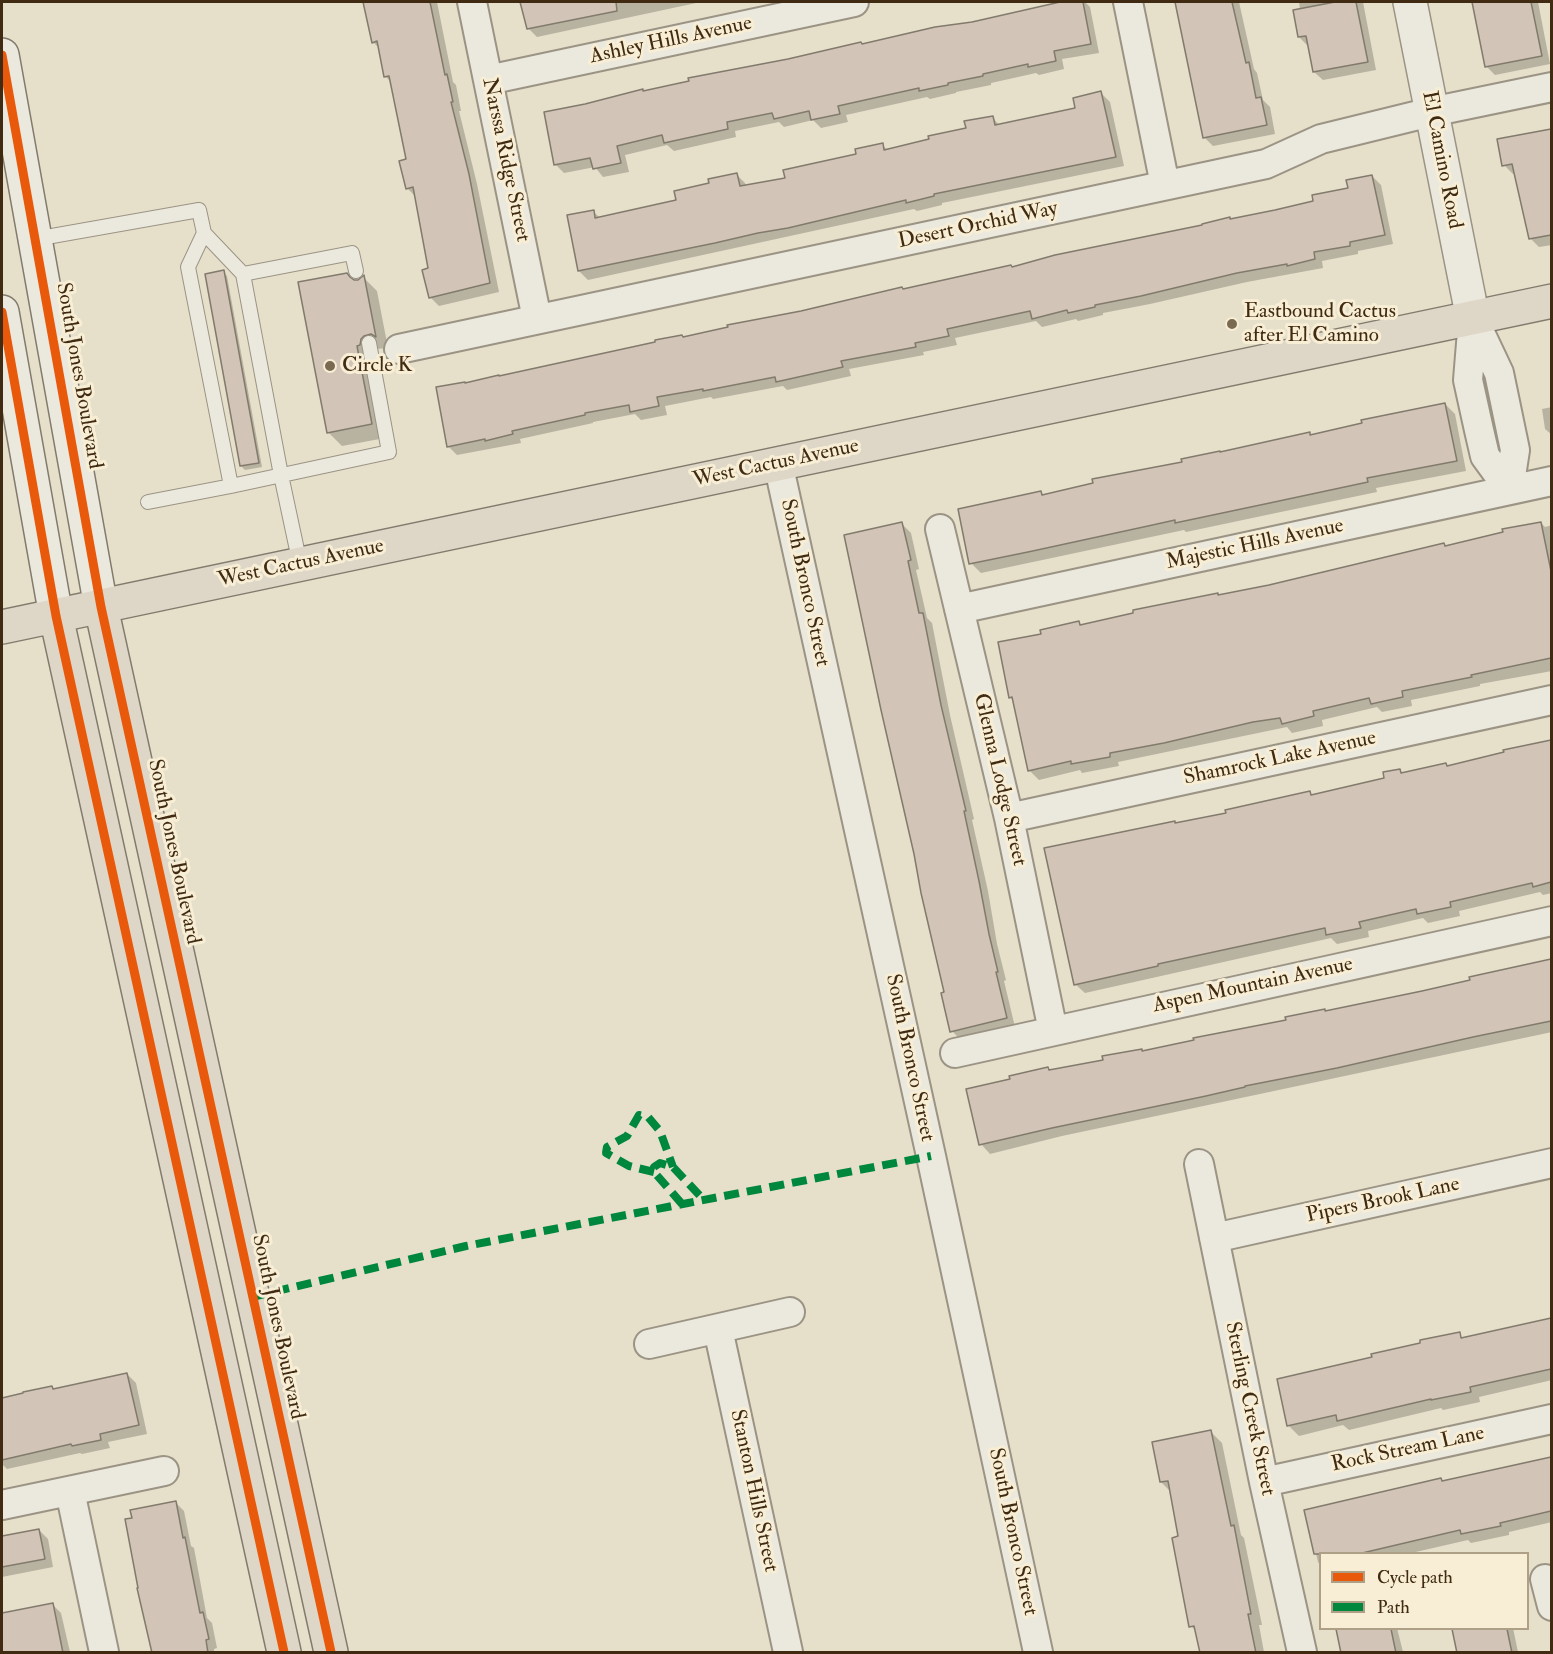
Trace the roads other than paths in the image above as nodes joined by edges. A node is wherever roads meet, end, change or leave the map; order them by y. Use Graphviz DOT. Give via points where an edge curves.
graph roads {
  1 [pos="472,2"];
  2 [pos="854,2"];
  3 [pos="1128,2"];
  4 [pos="1410,2"];
  5 [pos="2,55"];
  6 [pos="488,80"];
  7 [pos="1551,87"];
  8 [pos="1431,112"];
  9 [pos="1166,185"];
  10 [pos="204,232"];
  11 [pos="35,239"];
  12 [pos="356,271"];
  13 [pos="243,274"];
  14 [pos="1551,301"];
  15 [pos="2,312"];
  16 [pos="537,319"];
  17 [pos="1473,319"];
  18 [pos="369,343"];
  19 [pos="399,349"];
  20 [pos="778,463"];
  21 [pos="281,475"];
  22 [pos="1551,481"];
  23 [pos="231,486"];
  24 [pos="1509,489"];
  25 [pos="148,502"];
  26 [pos="940,530"];
  27 [pos="300,564"];
  28 [pos="101,607"];
  29 [pos="959,609"];
  30 [pos="56,616"];
  31 [pos="2,627"];
  32 [pos="1551,700"];
  33 [pos="1009,818"];
  34 [pos="1551,921"];
  35 [pos="1053,1031"];
  36 [pos="955,1053"];
  37 [pos="1551,1163"];
  38 [pos="1199,1164"];
  39 [pos="1214,1238"];
  40 [pos="790,1312"];
  41 [pos="717,1329"];
  42 [pos="649,1344"];
  43 [pos="1551,1419"];
  44 [pos="164,1471"];
  45 [pos="1264,1482"];
  46 [pos="70,1491"];
  47 [pos="2,1505"];
  48 [pos="104,1653"];
  49 [pos="284,1653"];
  50 [pos="331,1653"];
  51 [pos="788,1653"];
  52 [pos="1038,1653"];
  53 [pos="1302,1653"];
  1 -- 6 [label="street, Narssa Ridge Street"];
  2 -- 6 [label="street, Ashley Hills Avenue"];
  3 -- 9 [label="street"];
  4 -- 8 [label="main road, El Camino Road"];
  5 -- 11 [label="main road, South Jones Boulevard"];
  6 -- 16 [label="street, Narssa Ridge Street"];
  7 -- 8 [label="street, Desert Orchid Way"];
  8 -- 9 [label="street, Desert Orchid Way" via="1321,139 1266,164"];
  8 -- 17 [label="main road, El Camino Road"];
  9 -- 16 [label="street, Desert Orchid Way"];
  10 -- 11 [label="lane" via="199,210"];
  10 -- 13 [label="lane"];
  10 -- 23 [label="lane" via="188,267"];
  11 -- 28 [label="main road, South Jones Boulevard"];
  12 -- 13 [label="lane" via="352,253"];
  13 -- 21 [label="lane"];
  14 -- 17 [label="main road, West Cactus Avenue"];
  15 -- 30 [label="main road"];
  16 -- 19 [label="street, Desert Orchid Way"];
  17 -- 20 [label="main road, West Cactus Avenue"];
  17 -- 24 [label="street, El Camino Road" via="1499,373 1494,427 1515,450"];
  18 -- 21 [label="lane" via="389,452"];
  20 -- 27 [label="main road, West Cactus Avenue"];
  20 -- 52 [label="street, South Bronco Street"];
  21 -- 23 [label="lane"];
  21 -- 27 [label="lane"];
  22 -- 24 [label="street, Majestic Hills Avenue"];
  23 -- 25 [label="lane"];
  24 -- 29 [label="street, Majestic Hills Avenue"];
  26 -- 29 [label="street, Glenna Lodge Street"];
  27 -- 28 [label="main road, West Cactus Avenue"];
  28 -- 30 [label="main road, West Cactus Avenue"];
  28 -- 50 [label="main road, South Jones Boulevard"];
  29 -- 33 [label="street, Glenna Lodge Street"];
  30 -- 31 [label="main road, West Cactus Avenue"];
  30 -- 49 [label="main road"];
  32 -- 33 [label="street, Shamrock Lake Avenue"];
  33 -- 35 [label="street, Glenna Lodge Street"];
  34 -- 35 [label="street, Aspen Mountain Avenue"];
  35 -- 36 [label="street, Aspen Mountain Avenue"];
  37 -- 39 [label="street, Pipers Brook Lane"];
  38 -- 39 [label="street, Sterling Creek Street"];
  39 -- 45 [label="street, Sterling Creek Street"];
  40 -- 41 [label="street"];
  41 -- 42 [label="street"];
  41 -- 51 [label="street, Stanton Hills Street"];
  43 -- 45 [label="street, Rock Stream Lane"];
  44 -- 46 [label="street"];
  45 -- 53 [label="street, Sterling Creek Street"];
  46 -- 47 [label="street"];
  46 -- 48 [label="street"];
}
